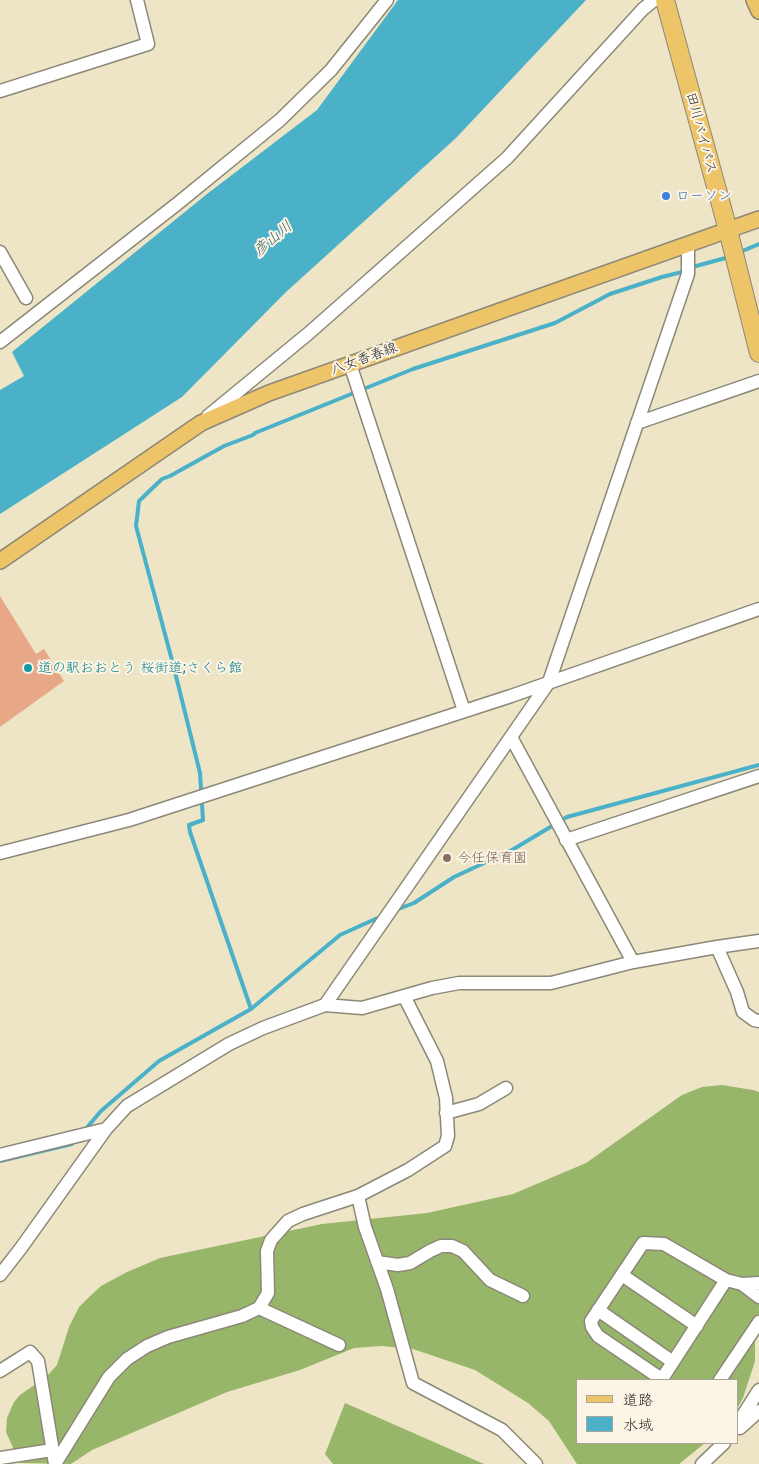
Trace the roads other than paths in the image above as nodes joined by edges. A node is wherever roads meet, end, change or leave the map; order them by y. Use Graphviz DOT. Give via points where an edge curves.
graph roads {
  1 [pos="137,0"];
  2 [pos="387,0"];
  3 [pos="654,0"];
  4 [pos="665,0"];
  5 [pos="754,0"];
  6 [pos="759,12"];
  7 [pos="0,91"];
  8 [pos="759,219"];
  9 [pos="728,230"];
  10 [pos="688,245"];
  11 [pos="0,252"];
  12 [pos="26,298"];
  13 [pos="0,342"];
  14 [pos="759,352"];
  15 [pos="350,364"];
  16 [pos="759,381"];
  17 [pos="201,423"];
  18 [pos="637,423"];
  19 [pos="0,561"];
  20 [pos="759,608"];
  21 [pos="549,682"];
  22 [pos="464,711"];
  23 [pos="511,737"];
  24 [pos="759,776"];
  25 [pos="566,840"];
  26 [pos="0,853"];
  27 [pos="759,941"];
  28 [pos="717,947"];
  29 [pos="633,962"];
  30 [pos="404,996"];
  31 [pos="325,1005"];
  32 [pos="759,1021"];
  33 [pos="506,1088"];
  34 [pos="446,1113"];
  35 [pos="106,1129"];
  36 [pos="0,1156"];
  37 [pos="358,1196"];
  38 [pos="377,1262"];
  39 [pos="0,1274"];
  40 [pos="622,1275"];
  41 [pos="726,1280"];
  42 [pos="759,1283"];
  43 [pos="742,1284"];
  44 [pos="523,1296"];
  45 [pos="759,1297"];
  46 [pos="259,1308"];
  47 [pos="598,1310"];
  48 [pos="759,1322"];
  49 [pos="696,1326"];
  50 [pos="339,1346"];
  51 [pos="673,1362"];
  52 [pos="0,1371"];
  53 [pos="661,1379"];
  54 [pos="663,1379"];
  55 [pos="721,1379"];
  56 [pos="759,1390"];
  57 [pos="759,1411"];
  58 [pos="739,1421"];
  59 [pos="739,1429"];
  60 [pos="723,1444"];
  61 [pos="52,1450"];
  62 [pos="0,1458"];
  63 [pos="55,1464"];
  64 [pos="536,1464"];
  65 [pos="702,1464"];
  1 -- 7 [label="street" via="148,44"];
  2 -- 13 [label="street" via="331,70 280,120"];
  3 -- 17 [label="street" via="507,158 309,333"];
  4 -- 9 [label="highway, 田川バイパス"];
  5 -- 6 [label="main road"];
  8 -- 9 [label="main road, 八女香春線"];
  9 -- 10 [label="main road, 八女香春線"];
  9 -- 14 [label="highway, 田川バイパス"];
  10 -- 15 [label="main road, 八女香春線"];
  10 -- 18 [label="street" via="688,274"];
  11 -- 12 [label="street"];
  15 -- 17 [label="main road, 八女香春線" via="269,393"];
  15 -- 22 [label="street"];
  16 -- 18 [label="street"];
  17 -- 19 [label="main road, 八女香春線"];
  18 -- 21 [label="street"];
  20 -- 21 [label="street"];
  21 -- 22 [label="street"];
  21 -- 23 [label="street"];
  22 -- 26 [label="street" via="129,820"];
  23 -- 25 [label="street"];
  23 -- 31 [label="street"];
  24 -- 25 [label="street"];
  25 -- 29 [label="street"];
  27 -- 28 [label="street"];
  28 -- 29 [label="street"];
  28 -- 32 [label="street" via="743,1012"];
  29 -- 30 [label="street" via="551,983 459,983"];
  30 -- 31 [label="street" via="362,1008"];
  30 -- 34 [label="street" via="437,1061 446,1098"];
  31 -- 35 [label="street" via="229,1044 127,1106"];
  33 -- 34 [label="street" via="479,1104"];
  34 -- 37 [label="street" via="448,1136 444,1146 408,1170"];
  35 -- 36 [label="street"];
  35 -- 39 [label="street"];
  37 -- 38 [label="street"];
  37 -- 46 [label="street" via="288,1221 271,1240 266,1251 268,1293"];
  38 -- 44 [label="street" via="410,1263 441,1246 452,1246 463,1251 490,1280"];
  38 -- 64 [label="street" via="413,1383 502,1430"];
  40 -- 41 [label="street" via="643,1243 664,1244"];
  40 -- 47 [label="street"];
  40 -- 49 [label="street"];
  41 -- 43 [label="street"];
  41 -- 49 [label="street"];
  42 -- 43 [label="street"];
  43 -- 45 [label="street"];
  46 -- 50 [label="street"];
  46 -- 63 [label="street" via="154,1343 127,1359 110,1377"];
  47 -- 51 [label="street"];
  47 -- 53 [label="street" via="591,1321 598,1336"];
  48 -- 55 [label="street"];
  49 -- 51 [label="street"];
  51 -- 54 [label="street"];
  52 -- 61 [label="street" via="30,1352 38,1361"];
  56 -- 58 [label="street"];
  57 -- 59 [label="street"];
  60 -- 65 [label="street"];
  61 -- 62 [label="street"];
  61 -- 63 [label="street"];
}
